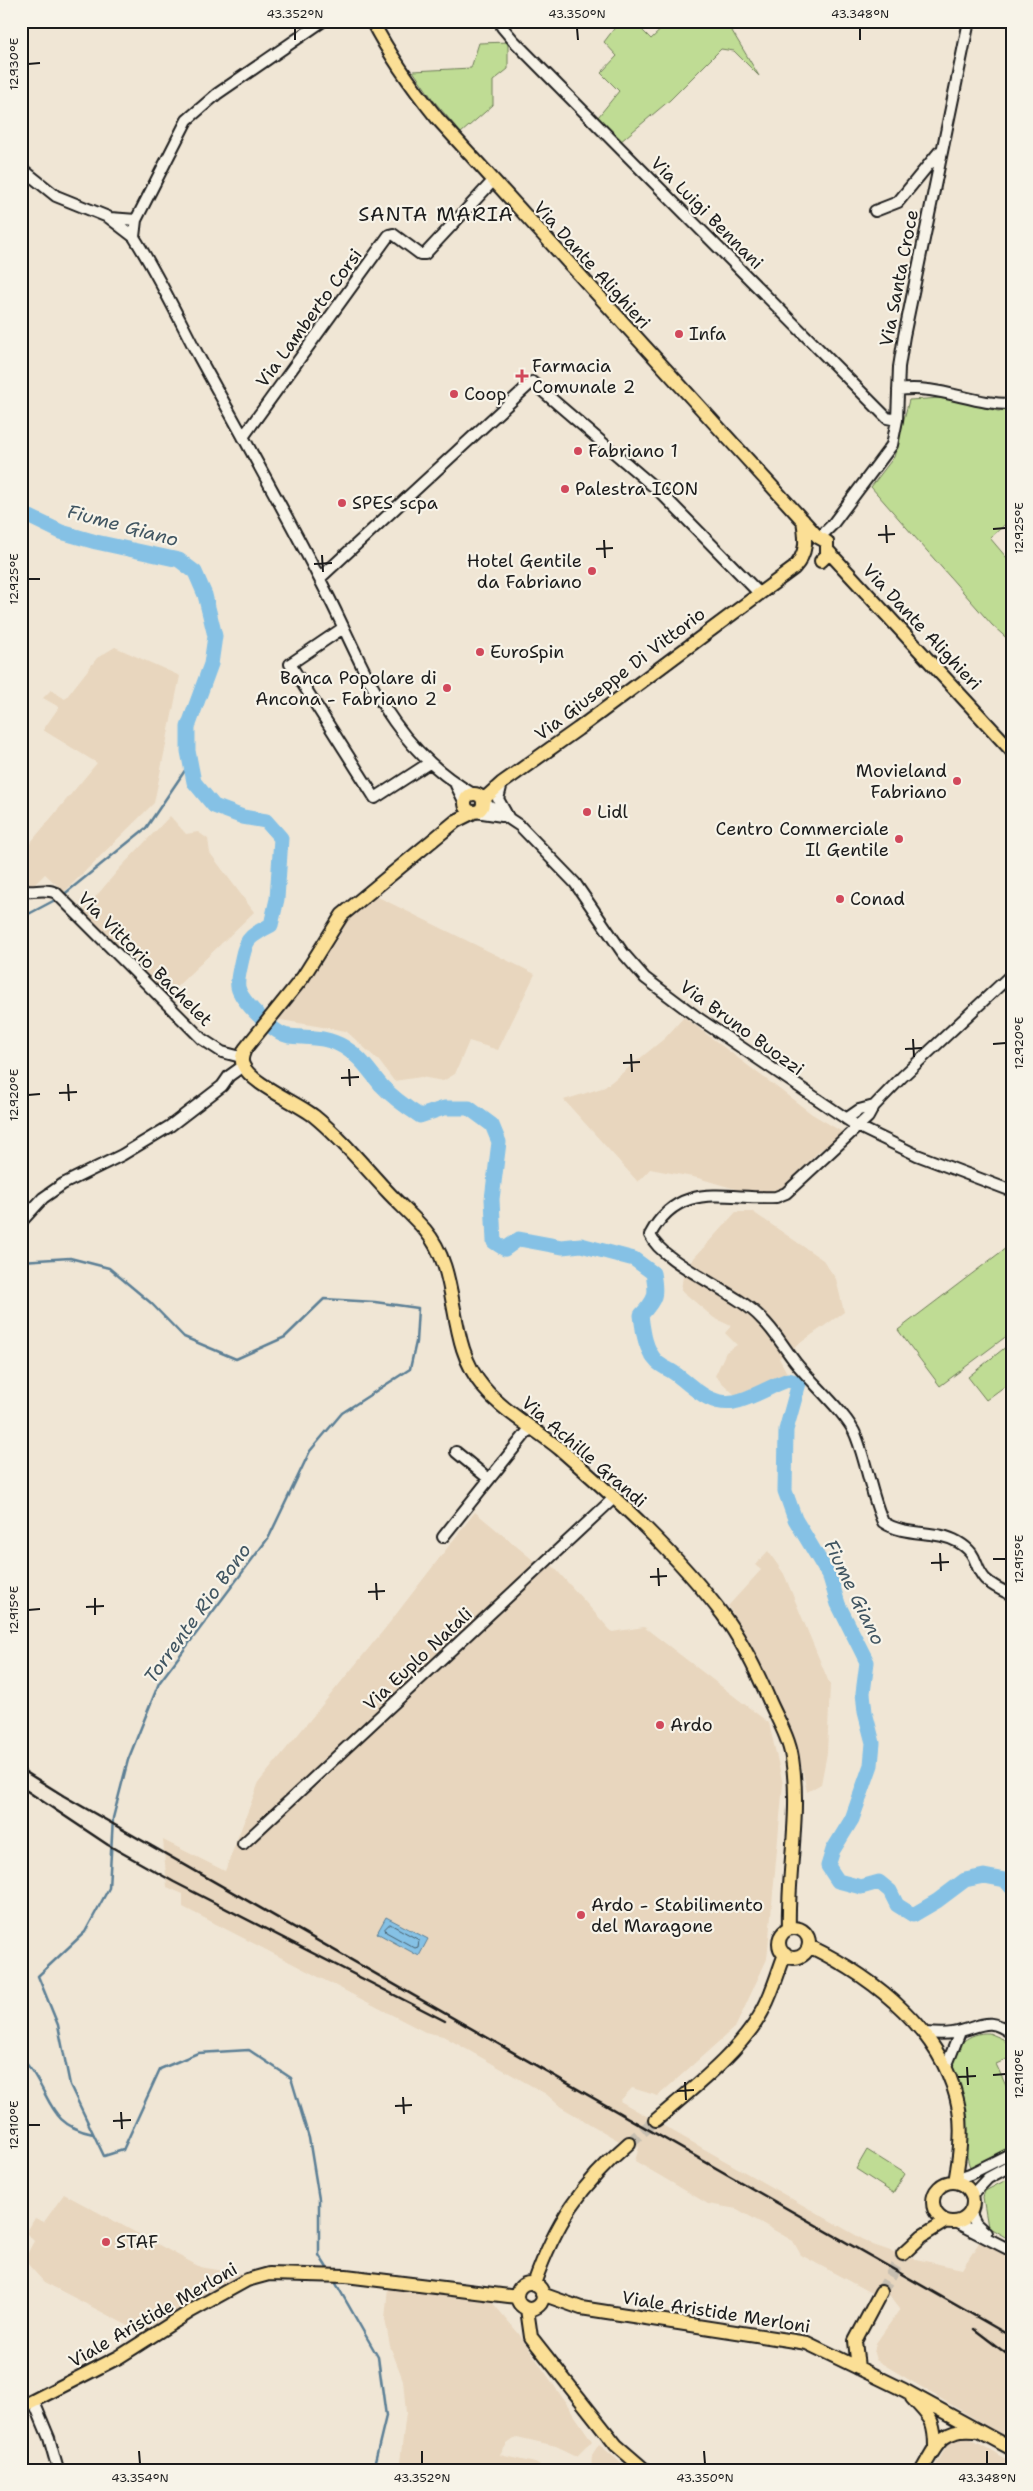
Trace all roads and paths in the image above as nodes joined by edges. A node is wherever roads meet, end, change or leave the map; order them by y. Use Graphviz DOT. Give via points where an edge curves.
graph roads {
  1 [pos="323,21"];
  2 [pos="372,21"];
  3 [pos="501,21"];
  4 [pos="969,21"];
  5 [pos="942,149"];
  6 [pos="21,168"];
  7 [pos="492,182"];
  8 [pos="875,211"];
  9 [pos="108,218"];
  10 [pos="136,220"];
  11 [pos="134,237"];
  12 [pos="898,390"];
  13 [pos="1012,404"];
  14 [pos="897,420"];
  15 [pos="243,437"];
  16 [pos="803,520"];
  17 [pos="806,547"];
  18 [pos="822,548"];
  19 [pos="794,568"];
  20 [pos="320,578"];
  21 [pos="759,593"];
  22 [pos="343,628"];
  23 [pos="1012,751"];
  24 [pos="429,763"];
  25 [pos="502,783"];
  26 [pos="475,803"];
  27 [pos="508,818"];
  28 [pos="23,894"];
  29 [pos="1012,974"];
  30 [pos="242,1062"];
  31 [pos="874,1106"];
  32 [pos="846,1119"];
  33 [pos="857,1126"];
  34 [pos="1012,1191"];
  35 [pos="21,1222"];
  36 [pos="530,1427"];
  37 [pos="456,1452"];
  38 [pos="489,1479"];
  39 [pos="615,1497"];
  40 [pos="443,1537"];
  41 [pos="1012,1595"];
  42 [pos="243,1844"];
  43 [pos="789,1929"];
  44 [pos="809,1946"];
  45 [pos="785,1954"];
  46 [pos="960,2032"];
  47 [pos="926,2033"];
  48 [pos="1012,2034"];
  49 [pos="946,2067"];
  50 [pos="656,2120"];
  51 [pos="629,2143"];
  52 [pos="1012,2153"];
  53 [pos="1012,2165"];
  54 [pos="955,2180"];
  55 [pos="972,2195"];
  56 [pos="970,2212"];
  57 [pos="950,2222"];
  58 [pos="994,2241"];
  59 [pos="1012,2251"];
  60 [pos="904,2254"];
  61 [pos="538,2289"];
  62 [pos="881,2292"];
  63 [pos="517,2297"];
  64 [pos="527,2309"];
  65 [pos="858,2368"];
  66 [pos="904,2390"];
  67 [pos="34,2402"];
  68 [pos="21,2407"];
  69 [pos="980,2431"];
  70 [pos="935,2447"];
  71 [pos="1012,2449"];
  72 [pos="58,2470"];
  73 [pos="645,2470"];
  74 [pos="922,2470"];
  1 -- 10 [label="street" via="217,94 187,120"];
  2 -- 7 [label="main road, Via Dante Alighieri" via="409,82"];
  3 -- 14 [label="street, Via Luigi Bennani" via="513,40 882,413"];
  4 -- 5 [label="street, Via Santa Croce"];
  5 -- 8 [label="street" via="898,202"];
  5 -- 12 [label="street, Via Santa Croce" via="904,336"];
  6 -- 9 [label="street" via="56,196"];
  7 -- 15 [label="street, Via Lamberto Corsi" via="425,254 420,254 393,234 388,235"];
  7 -- 16 [label="main road, Via Dante Alighieri"];
  9 -- 10 [label="street"];
  9 -- 11 [label="street"];
  10 -- 11 [label="street"];
  11 -- 15 [label="street"];
  12 -- 13 [label="street" via="928,389 979,401"];
  12 -- 14 [label="street, Via Santa Croce"];
  14 -- 18 [label="street, Via Santa Croce" via="892,445 886,456 832,526"];
  15 -- 20 [label="street"];
  16 -- 17 [label="main road, Via Dante Alighieri"];
  16 -- 18 [label="main road, Via Dante Alighieri"];
  17 -- 18 [label="main road"];
  17 -- 18 [label="main road, Via Dante Alighieri" via="808,558"];
  17 -- 19 [label="main road, Via Giuseppe Di Vittorio"];
  18 -- 19 [label="main road, Via Giuseppe Di Vittorio"];
  18 -- 23 [label="main road, Via Dante Alighieri" via="847,571"];
  19 -- 21 [label="main road, Via Giuseppe Di Vittorio"];
  20 -- 21 [label="street" via="532,382 660,493"];
  20 -- 22 [label="street"];
  21 -- 25 [label="main road, Via Giuseppe Di Vittorio"];
  22 -- 24 [label="street" via="380,702"];
  22 -- 24 [label="street" via="290,664 375,798"];
  24 -- 26 [label="street"];
  25 -- 26 [label="main road, Via Giuseppe Di Vittorio"];
  25 -- 27 [label="street, Via Bruno Buozzi" via="498,799"];
  26 -- 27 [label="street, Via Bruno Buozzi"];
  26 -- 30 [label="main road, Via Giuseppe Di Vittorio" via="342,915 303,977 258,1033"];
  27 -- 32 [label="street, Via Bruno Buozzi" via="520,826 575,883 623,953 645,978"];
  28 -- 30 [label="street, Via Vittorio Bachelet" via="42,889 56,892 202,1040"];
  29 -- 31 [label="street"];
  30 -- 35 [label="street" via="222,1086 170,1126 122,1155 63,1184 43,1198"];
  30 -- 36 [label="main road, Via Achille Grandi" via="254,1078 314,1116 430,1236 450,1289 463,1354 482,1386"];
  31 -- 32 [label="street" via="859,1110"];
  31 -- 33 [label="street" via="868,1117"];
  32 -- 33 [label="street, Via Bruno Buozzi"];
  33 -- 34 [label="street, Via Bruno Buozzi" via="917,1155"];
  33 -- 41 [label="street" via="786,1193 776,1197 704,1195 689,1198 665,1214 650,1234 669,1255 760,1316 832,1404 856,1434 883,1522 894,1530 956,1540 970,1549 984,1578"];
  36 -- 38 [label="street"];
  36 -- 39 [label="main road, Via Achille Grandi"];
  37 -- 38 [label="street"];
  38 -- 40 [label="street"];
  39 -- 42 [label="street, Via Euplo Natali"];
  39 -- 43 [label="main road, Via Achille Grandi" via="724,1616 763,1685 788,1743 795,1794 788,1893"];
  43 -- 44 [label="main road" via="798,1928 806,1933"];
  43 -- 45 [label="main road, Via Achille Grandi" via="780,1938 780,1947"];
  44 -- 45 [label="main road" via="799,1957"];
  44 -- 47 [label="main road" via="866,1979"];
  45 -- 50 [label="main road" via="764,2008 747,2035"];
  46 -- 47 [label="street"];
  46 -- 48 [label="street" via="979,2024 995,2024"];
  46 -- 49 [label="street"];
  47 -- 49 [label="main road"];
  49 -- 54 [label="main road" via="959,2109"];
  51 -- 61 [label="main road" via="603,2166 569,2208"];
  52 -- 54 [label="street"];
  53 -- 55 [label="street" via="988,2178"];
  54 -- 55 [label="main road"];
  54 -- 57 [label="main road" via="940,2186 933,2202 936,2214"];
  55 -- 56 [label="main road"];
  56 -- 57 [label="main road" via="961,2220"];
  56 -- 58 [label="street" via="976,2224"];
  57 -- 58 [label="street"];
  57 -- 60 [label="main road" via="922,2236"];
  58 -- 59 [label="street"];
  61 -- 63 [label="main road" via="522,2286"];
  61 -- 64 [label="main road" via="539,2305"];
  61 -- 65 [label="main road, Viale Aristide Merloni" via="581,2308 807,2343"];
  62 -- 65 [label="main road" via="855,2341"];
  63 -- 64 [label="main road"];
  63 -- 67 [label="main road, Viale Aristide Merloni" via="346,2276 268,2274 247,2280 190,2311 119,2357"];
  64 -- 73 [label="main road" via="531,2337 616,2445"];
  65 -- 66 [label="main road, Viale Aristide Merloni"];
  66 -- 69 [label="main road, Viale Aristide Merloni"];
  66 -- 70 [label="main road" via="933,2421"];
  67 -- 68 [label="main road, Viale Aristide Merloni"];
  67 -- 72 [label="street"];
  69 -- 70 [label="main road" via="953,2431"];
  69 -- 71 [label="main road, Viale Aristide Merloni"];
  70 -- 74 [label="main road"];
}
